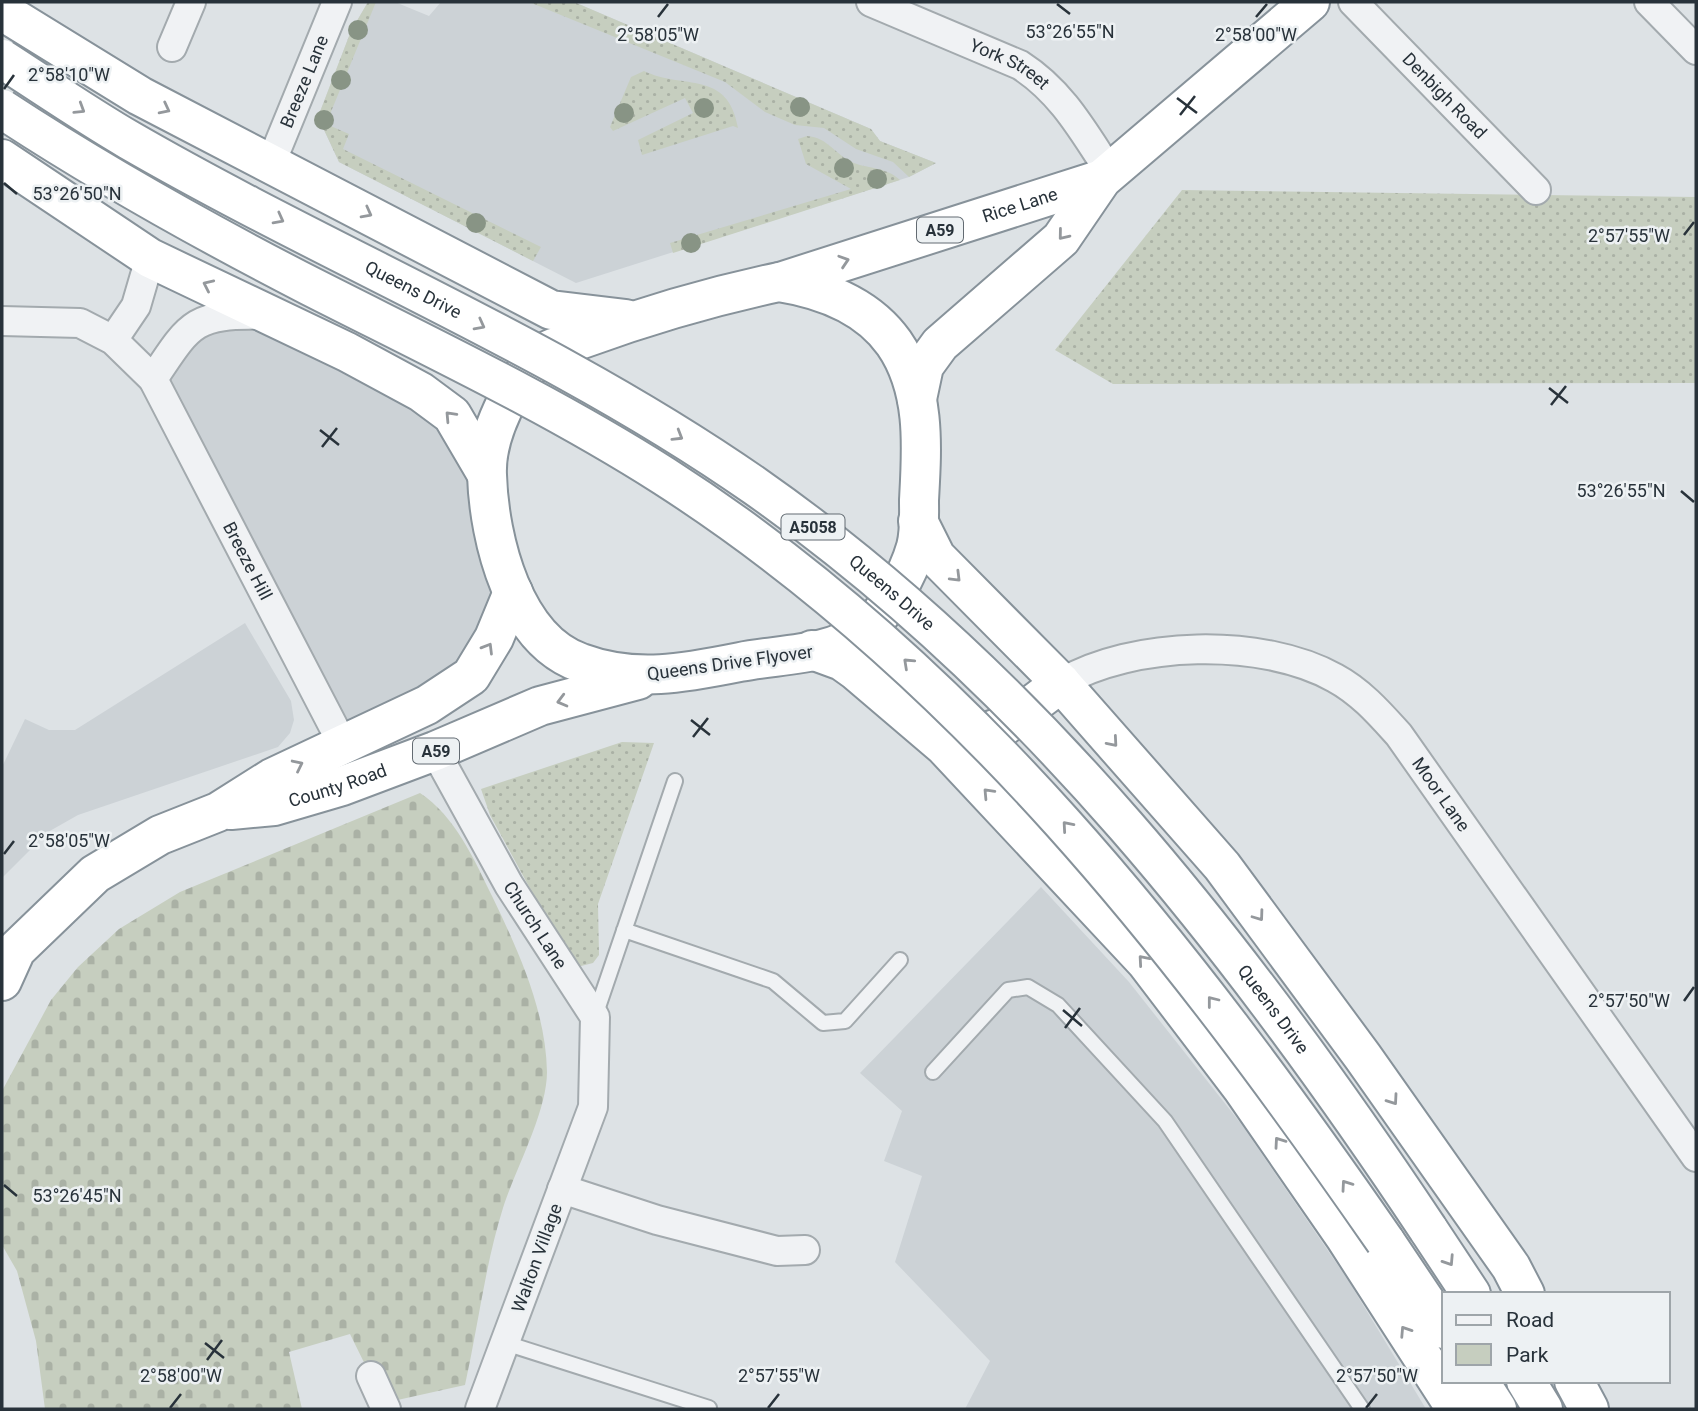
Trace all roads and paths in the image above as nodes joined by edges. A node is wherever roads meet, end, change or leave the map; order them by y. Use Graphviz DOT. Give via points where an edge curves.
graph roads {
  1 [pos="191,2"];
  2 [pos="337,2"];
  3 [pos="871,2"];
  4 [pos="1310,2"];
  5 [pos="1353,2"];
  6 [pos="1649,2"];
  7 [pos="2,11"];
  8 [pos="172,47"];
  9 [pos="1696,50"];
  10 [pos="2,59"];
  11 [pos="2,109"];
  12 [pos="2,159"];
  13 [pos="271,163"];
  14 [pos="1106,175"];
  15 [pos="1536,190"];
  16 [pos="150,258"];
  17 [pos="779,282"];
  18 [pos="272,315"];
  19 [pos="638,320"];
  20 [pos="2,321"];
  21 [pos="113,340"];
  22 [pos="153,379"];
  23 [pos="917,399"];
  24 [pos="486,473"];
  25 [pos="918,521"];
  26 [pos="513,592"];
  27 [pos="812,650"];
  28 [pos="651,677"];
  29 [pos="1061,683"];
  30 [pos="342,743"];
  31 [pos="944,746"];
  32 [pos="435,751"];
  33 [pos="675,781"];
  34 [pos="218,812"];
  35 [pos="624,930"];
  36 [pos="7,958"];
  37 [pos="900,960"];
  38 [pos="595,1017"];
  39 [pos="933,1072"];
  40 [pos="1696,1157"];
  41 [pos="562,1189"];
  42 [pos="804,1250"];
  43 [pos="1470,1292"];
  44 [pos="1524,1292"];
  45 [pos="1442,1326"];
  46 [pos="505,1343"];
  47 [pos="371,1376"];
  48 [pos="1480,1383"];
  49 [pos="1528,1383"];
  50 [pos="1575,1383"];
  51 [pos="709,1408"];
  52 [pos="386,1409"];
  53 [pos="480,1409"];
  54 [pos="1362,1409"];
  55 [pos="1455,1409"];
  56 [pos="1497,1409"];
  57 [pos="1543,1409"];
  58 [pos="1589,1409"];
  1 -- 8 [label="street"];
  2 -- 13 [label="street, Breeze Lane"];
  3 -- 14 [label="street, York Street" via="1037,75 1061,97"];
  4 -- 14 [label="highway, Rice Lane / A59"];
  5 -- 15 [label="street, Denbigh Road"];
  6 -- 9 [label="street"];
  7 -- 13 [label="highway, one-way" via="140,96"];
  10 -- 43 [label="highway, Queens Drive / A5058, one-way, bridge" via="129,140 581,377 742,477 838,547 980,669 1109,808 1273,1009 1369,1140"];
  45 -- 11 [label="highway, A5058, one-way, bridge" via="1221,1012 1089,852 970,722 831,596 697,499 598,436 220,238"];
  12 -- 16 [label="highway"];
  13 -- 19 [label="highway, one-way" via="551,310"];
  17 -- 14 [label="highway, Rice Lane / A59, one-way"];
  14 -- 23 [label="highway, Rice Lane / A59, one-way" via="1061,239 940,344 924,366"];
  18 -- 16 [label="highway, one-way"];
  16 -- 21 [label="street" via="136,306"];
  17 -- 19 [label="highway, Queens Drive Flyover / A59"];
  17 -- 23 [label="highway, Queens Drive Flyover / A59" via="816,288 862,310 894,343"];
  18 -- 22 [label="street" via="229,314 193,324"];
  24 -- 18 [label="highway, one-way" via="452,415 421,392"];
  19 -- 24 [label="highway, Queens Drive Flyover / A59" via="543,353 501,412"];
  20 -- 21 [label="street, Breeze Hill" via="80,323"];
  21 -- 22 [label="street, Breeze Hill"];
  22 -- 30 [label="street, Breeze Hill"];
  23 -- 25 [label="highway, Queens Drive Flyover / A59" via="922,433"];
  24 -- 26 [label="highway, Queens Drive Flyover / A59" via="494,528"];
  25 -- 27 [label="highway, Queens Drive Flyover / A59" via="909,570 879,613 863,631 827,649"];
  25 -- 29 [label="highway, one-way" via="936,557"];
  26 -- 28 [label="highway, Queens Drive Flyover / A59" via="526,621 550,647 614,674"];
  30 -- 26 [label="highway, County Road / A59, one-way" via="427,705 471,676 494,638"];
  27 -- 28 [label="highway, Queens Drive Flyover / A59"];
  27 -- 31 [label="highway" via="856,671"];
  28 -- 32 [label="highway, County Road / A59, one-way" via="540,706"];
  29 -- 31 [label="highway" via="1004,726"];
  29 -- 40 [label="street, Moor Lane" via="1093,667 1149,653 1213,650 1304,664 1336,678 1370,703 1399,735"];
  29 -- 44 [label="highway, one-way" via="1222,866 1363,1057"];
  34 -- 30 [label="highway, County Road / A59, one-way"];
  55 -- 31 [label="highway, one-way" via="1297,1168 1146,962"];
  32 -- 34 [label="highway, County Road / A59" via="274,806"];
  32 -- 38 [label="street, Church Lane" via="509,886"];
  33 -- 35 [label="lane"];
  34 -- 36 [label="highway, County Road / A59" via="160,835 95,874"];
  35 -- 37 [label="lane" via="773,981 823,1023 845,1021"];
  35 -- 38 [label="lane"];
  38 -- 41 [label="street, Walton Village" via="593,1107"];
  39 -- 54 [label="lane" via="1008,990 1028,987 1058,1005 1165,1121"];
  41 -- 42 [label="street" via="777,1251"];
  41 -- 46 [label="street, Walton Village"];
  46 -- 51 [label="lane"];
  46 -- 53 [label="street, Walton Village"];
  47 -- 52 [label="street"];
  48 -- 56 [label="highway"];
  49 -- 57 [label="highway"];
  50 -- 58 [label="highway"];
}
